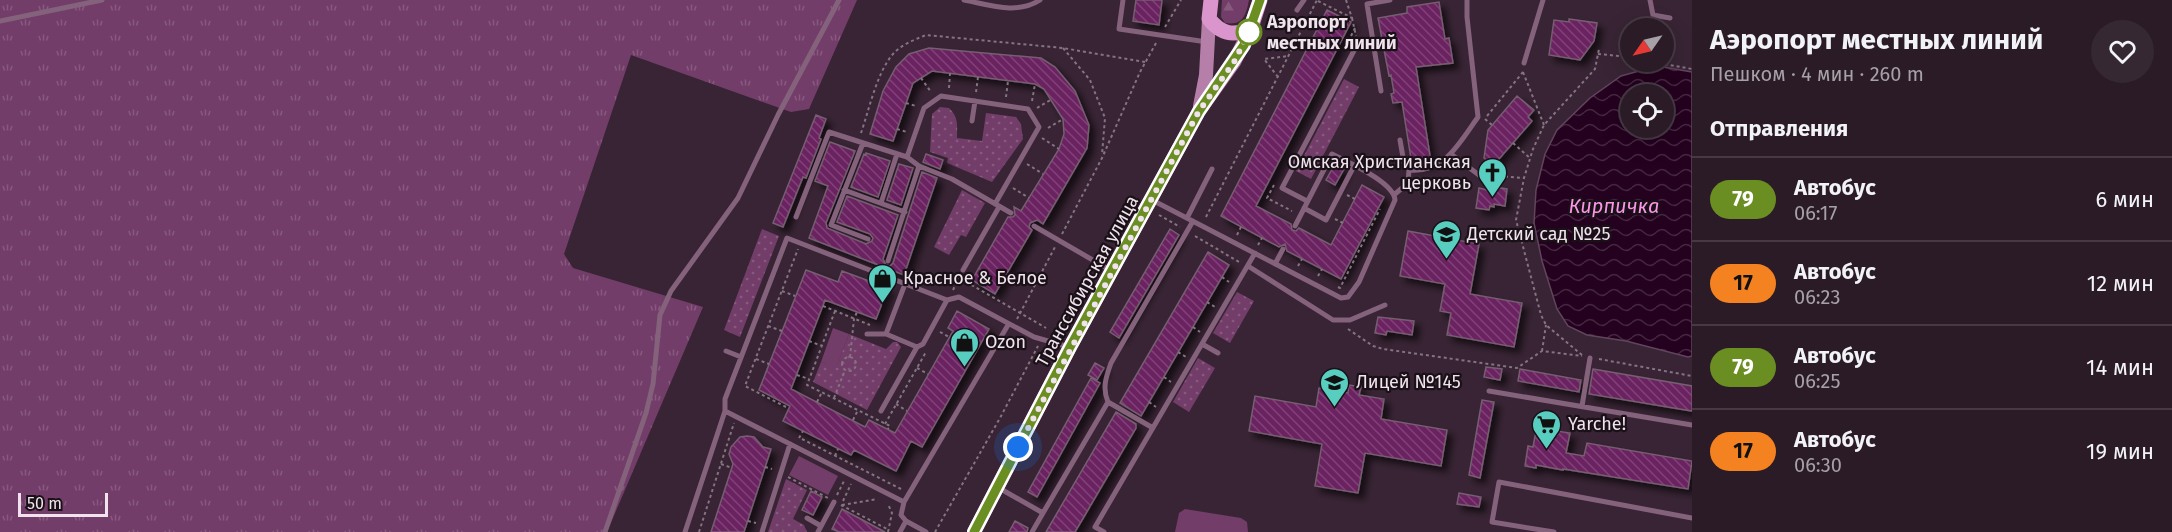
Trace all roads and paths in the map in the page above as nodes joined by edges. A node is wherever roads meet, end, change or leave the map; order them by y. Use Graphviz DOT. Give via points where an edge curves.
graph roads {
  1 [pos="102,0"];
  2 [pos="839,0"];
  3 [pos="964,0"];
  4 [pos="1041,0"];
  5 [pos="1123,0"];
  6 [pos="1181,0"];
  7 [pos="1211,0"];
  8 [pos="1260,0"];
  9 [pos="1304,0"];
  10 [pos="1318,0"];
  11 [pos="1346,0"];
  12 [pos="1390,0"];
  13 [pos="1467,0"];
  14 [pos="1543,0"];
  15 [pos="1650,0"];
  16 [pos="1297,10"];
  17 [pos="1352,18"];
  18 [pos="1670,18"];
  19 [pos="1209,19"];
  20 [pos="0,21"];
  21 [pos="1251,28"];
  22 [pos="1346,32"];
  23 [pos="1161,34"];
  24 [pos="1352,34"];
  25 [pos="1208,42"];
  26 [pos="1358,43"];
  27 [pos="1064,48"];
  28 [pos="1599,49"];
  29 [pos="1598,54"];
  30 [pos="1259,56"];
  31 [pos="1289,56"];
  32 [pos="1620,56"];
  33 [pos="1264,59"];
  34 [pos="1145,62"];
  35 [pos="1524,63"];
  36 [pos="1674,66"];
  37 [pos="1692,69"];
  38 [pos="950,73"];
  39 [pos="978,77"];
  40 [pos="1278,77"];
  41 [pos="921,78"];
  42 [pos="1008,81"];
  43 [pos="1035,84"];
  44 [pos="948,91"];
  45 [pos="1381,91"];
  46 [pos="932,95"];
  47 [pos="976,98"];
  48 [pos="1052,99"];
  49 [pos="1005,100"];
  50 [pos="906,103"];
  51 [pos="1032,103"];
  52 [pos="911,105"];
  53 [pos="1036,108"];
  54 [pos="1199,111"];
  55 [pos="1063,119"];
  56 [pos="972,121"];
  57 [pos="1492,125"];
  58 [pos="1544,125"];
  59 [pos="1048,128"];
  60 [pos="897,129"];
  61 [pos="902,130"];
  62 [pos="1042,138"];
  63 [pos="862,140"];
  64 [pos="1400,140"];
  65 [pos="1513,143"];
  66 [pos="1059,149"];
  67 [pos="897,154"];
  68 [pos="1451,154"];
  69 [pos="907,157"];
  70 [pos="1101,158"];
  71 [pos="1530,158"];
  72 [pos="1027,164"];
  73 [pos="919,166"];
  74 [pos="1354,166"];
  75 [pos="1212,169"];
  76 [pos="1409,170"];
  77 [pos="1043,174"];
  78 [pos="1479,175"];
  79 [pos="1524,178"];
  80 [pos="1268,183"];
  81 [pos="1273,186"];
  82 [pos="1013,188"];
  83 [pos="844,190"];
  84 [pos="1395,194"];
  85 [pos="1347,195"];
  86 [pos="1029,198"];
  87 [pos="1355,199"];
  88 [pos="1152,200"];
  89 [pos="1308,201"];
  90 [pos="881,203"];
  91 [pos="997,205"];
  92 [pos="1304,208"];
  93 [pos="1381,208"];
  94 [pos="905,212"];
  95 [pos="1011,213"];
  96 [pos="1157,214"];
  97 [pos="796,217"];
  98 [pos="1190,219"];
  99 [pos="1335,219"];
  100 [pos="1343,223"];
  101 [pos="1202,225"];
  102 [pos="1034,226"];
  103 [pos="1295,226"];
  104 [pos="1241,227"];
  105 [pos="1187,231"];
  106 [pos="1238,235"];
  107 [pos="1262,238"];
  108 [pos="868,239"];
  109 [pos="1059,241"];
  110 [pos="800,243"];
  111 [pos="1258,245"];
  112 [pos="1283,249"];
  113 [pos="1255,253"];
  114 [pos="1302,259"];
  115 [pos="888,261"];
  116 [pos="1240,262"];
  117 [pos="1275,264"];
  118 [pos="1248,266"];
  119 [pos="1299,266"];
  120 [pos="1322,269"];
  121 [pos="963,270"];
  122 [pos="1112,272"];
  123 [pos="1318,276"];
  124 [pos="959,278"];
  125 [pos="1222,278"];
  126 [pos="1229,282"];
  127 [pos="905,284"];
  128 [pos="1340,288"];
  129 [pos="782,291"];
  130 [pos="795,296"];
  131 [pos="947,300"];
  132 [pos="1207,302"];
  133 [pos="1385,305"];
  134 [pos="823,306"];
  135 [pos="1215,307"];
  136 [pos="835,311"];
  137 [pos="857,312"];
  138 [pos="1020,313"];
  139 [pos="854,319"];
  140 [pos="1333,320"];
  141 [pos="871,325"];
  142 [pos="1546,325"];
  143 [pos="768,326"];
  144 [pos="1011,326"];
  145 [pos="1193,327"];
  146 [pos="1046,328"];
  147 [pos="782,331"];
  148 [pos="938,331"];
  149 [pos="1200,332"];
  150 [pos="867,334"];
  151 [pos="886,334"];
  152 [pos="949,337"];
  153 [pos="809,342"];
  154 [pos="1038,344"];
  155 [pos="1202,344"];
  156 [pos="822,346"];
  157 [pos="917,347"];
  158 [pos="1070,347"];
  159 [pos="927,349"];
  160 [pos="726,351"];
  161 [pos="1542,351"];
  162 [pos="1178,352"];
  163 [pos="1218,353"];
  164 [pos="741,357"];
  165 [pos="849,357"];
  166 [pos="1185,357"];
  167 [pos="1590,358"];
  168 [pos="756,359"];
  169 [pos="770,364"];
  170 [pos="917,368"];
  171 [pos="845,370"];
  172 [pos="928,374"];
  173 [pos="796,375"];
  174 [pos="1692,376"];
  175 [pos="1164,377"];
  176 [pos="809,379"];
  177 [pos="1171,382"];
  178 [pos="1489,391"];
  179 [pos="822,392"];
  180 [pos="834,398"];
  181 [pos="817,402"];
  182 [pos="1108,402"];
  183 [pos="1149,402"];
  184 [pos="896,404"];
  185 [pos="1582,406"];
  186 [pos="786,407"];
  187 [pos="1156,407"];
  188 [pos="858,410"];
  189 [pos="725,411"];
  190 [pos="881,411"];
  191 [pos="907,411"];
  192 [pos="853,420"];
  193 [pos="734,422"];
  194 [pos="885,424"];
  195 [pos="1692,425"];
  196 [pos="888,429"];
  197 [pos="1153,429"];
  198 [pos="803,431"];
  199 [pos="799,438"];
  200 [pos="790,444"];
  201 [pos="838,449"];
  202 [pos="835,456"];
  203 [pos="721,464"];
  204 [pos="765,467"];
  205 [pos="732,468"];
  206 [pos="781,473"];
  207 [pos="849,474"];
  208 [pos="852,482"];
  209 [pos="998,487"];
  210 [pos="834,502"];
  211 [pos="904,502"];
  212 [pos="840,505"];
  213 [pos="1043,513"];
  214 [pos="807,518"];
  215 [pos="1692,518"];
  216 [pos="747,521"];
  217 [pos="906,521"];
  218 [pos="756,524"];
  219 [pos="820,529"];
  220 [pos="888,531"];
  221 [pos="605,532"];
  222 [pos="685,532"];
  223 [pos="699,532"];
  224 [pos="762,532"];
  225 [pos="900,532"];
  226 [pos="926,532"];
  227 [pos="934,532"];
  228 [pos="974,532"];
  229 [pos="1032,532"];
  230 [pos="1104,532"];
  231 [pos="1554,532"];
  1 -- 20 [label="lane"];
  2 -- 221 [label="lane" via="738,198 671,291 660,315 646,413"];
  3 -- 4 [label="lane" via="1008,9 1031,6"];
  5 -- 23 [label="lane" via="1119,29"];
  6 -- 23 [label="path"];
  7 -- 19 [label="main road"];
  8 -- 21 [label="main road"];
  9 -- 16 [label="lane"];
  10 -- 17 [label="path"];
  10 -- 31 [label="path"];
  11 -- 17 [label="path"];
  12 -- 45 [label="lane" via="1367,4"];
  13 -- 68 [label="lane" via="1478,117"];
  14 -- 35 [label="lane"];
  15 -- 18 [label="lane" via="1653,15"];
  17 -- 26 [label="path"];
  19 -- 21 [label="main road" via="1228,34"];
  19 -- 25 [label="main road"];
  21 -- 54 [label="main road" via="1234,62"];
  22 -- 24 [label="path"];
  23 -- 25 [label="lane"];
  23 -- 34 [label="path"];
  25 -- 54 [label="main road"];
  26 -- 89 [label="lane" via="1282,188"];
  27 -- 34 [label="path"];
  27 -- 63 [label="path" via="926,35 907,43 885,65"];
  27 -- 70 [label="path" via="1090,80 1106,118"];
  28 -- 29 [label="path"];
  29 -- 32 [label="path"];
  29 -- 58 [label="path" via="1595,69"];
  30 -- 33 [label="path"];
  31 -- 33 [label="path"];
  31 -- 40 [label="path"];
  33 -- 40 [label="path"];
  34 -- 70 [label="path"];
  36 -- 37 [label="path"];
  38 -- 44 [label="path"];
  39 -- 47 [label="path"];
  40 -- 101 [label="path"];
  41 -- 46 [label="path"];
  42 -- 49 [label="path"];
  43 -- 51 [label="path"];
  47 -- 56 [label="lane"];
  47 -- 69 [label="lane" via="941,96 924,108"];
  47 -- 91 [label="lane" via="1028,109 1039,128"];
  48 -- 53 [label="path"];
  50 -- 52 [label="path"];
  54 -- 88 [label="main road, Транссибирская улица"];
  55 -- 59 [label="path"];
  57 -- 58 [label="path" via="1485,119 1523,72"];
  58 -- 71 [label="path"];
  60 -- 61 [label="path"];
  62 -- 66 [label="path"];
  63 -- 67 [label="lane"];
  63 -- 83 [label="lane"];
  63 -- 97 [label="lane" via="829,132"];
  64 -- 76 [label="lane"];
  65 -- 71 [label="path"];
  67 -- 69 [label="lane"];
  67 -- 90 [label="lane"];
  68 -- 76 [label="lane" via="1433,168"];
  68 -- 78 [label="lane"];
  69 -- 73 [label="lane"];
  70 -- 109 [label="path"];
  71 -- 79 [label="path"];
  72 -- 77 [label="path"];
  73 -- 91 [label="lane" via="952,179"];
  73 -- 94 [label="lane"];
  74 -- 84 [label="lane"];
  74 -- 89 [label="lane" via="1332,154"];
  74 -- 92 [label="lane" via="1326,220"];
  75 -- 98 [label="lane"];
  76 -- 84 [label="lane" via="1408,183"];
  78 -- 79 [label="path"];
  79 -- 142 [label="path" via="1516,220"];
  80 -- 81 [label="path"];
  82 -- 86 [label="path"];
  83 -- 90 [label="lane"];
  83 -- 108 [label="lane" via="831,225"];
  84 -- 117 [label="lane" via="1359,282 1348,297 1341,298"];
  85 -- 87 [label="path"];
  88 -- 98 [label="lane"];
  88 -- 122 [label="main road, Транссибирская улица"];
  89 -- 92 [label="lane"];
  90 -- 94 [label="lane"];
  91 -- 95 [label="lane"];
  91 -- 121 [label="lane"];
  92 -- 103 [label="lane"];
  93 -- 128 [label="path"];
  94 -- 115 [label="lane"];
  96 -- 105 [label="path"];
  98 -- 101 [label="lane"];
  98 -- 105 [label="lane"];
  99 -- 100 [label="path"];
  101 -- 113 [label="lane"];
  102 -- 109 [label="lane"];
  104 -- 106 [label="path"];
  105 -- 116 [label="path"];
  105 -- 182 [label="lane" via="1111,363 1104,394"];
  107 -- 111 [label="path"];
  109 -- 122 [label="lane"];
  109 -- 138 [label="path"];
  110 -- 127 [label="lane"];
  110 -- 129 [label="path"];
  110 -- 164 [label="lane" via="787,238"];
  112 -- 117 [label="lane"];
  113 -- 117 [label="lane"];
  113 -- 118 [label="lane"];
  114 -- 119 [label="path"];
  118 -- 140 [label="lane"];
  118 -- 155 [label="lane"];
  120 -- 123 [label="path"];
  121 -- 124 [label="path"];
  122 -- 158 [label="main road, Транссибирская улица"];
  124 -- 131 [label="path"];
  124 -- 138 [label="path"];
  125 -- 126 [label="path"];
  127 -- 131 [label="lane"];
  127 -- 151 [label="lane"];
  129 -- 130 [label="path"];
  129 -- 143 [label="path"];
  131 -- 144 [label="lane" via="959,297"];
  131 -- 157 [label="lane" via="924,344"];
  132 -- 135 [label="path"];
  133 -- 140 [label="lane" via="1346,321"];
  134 -- 136 [label="path"];
  136 -- 139 [label="path"];
  136 -- 156 [label="path"];
  137 -- 139 [label="path"];
  138 -- 144 [label="path"];
  138 -- 146 [label="path"];
  139 -- 141 [label="path"];
  139 -- 165 [label="path"];
  140 -- 161 [label="path" via="1383,349 1517,368"];
  142 -- 161 [label="path"];
  142 -- 161 [label="path" via="1584,356"];
  143 -- 147 [label="path"];
  143 -- 168 [label="path"];
  144 -- 158 [label="lane"];
  144 -- 211 [label="lane"];
  145 -- 149 [label="path"];
  148 -- 152 [label="path"];
  150 -- 151 [label="lane"];
  151 -- 157 [label="lane"];
  153 -- 156 [label="path"];
  154 -- 227 [label="path"];
  155 -- 163 [label="lane"];
  155 -- 197 [label="lane"];
  156 -- 176 [label="path"];
  157 -- 190 [label="lane"];
  158 -- 209 [label="main road, Транссибирская улица"];
  159 -- 170 [label="path"];
  160 -- 164 [label="lane"];
  162 -- 166 [label="path"];
  164 -- 189 [label="lane" via="725,399"];
  165 -- 171 [label="path" via="843,360"];
  165 -- 171 [label="path" via="856,364 852,370"];
  167 -- 174 [label="path"];
  167 -- 185 [label="lane"];
  168 -- 169 [label="path"];
  168 -- 186 [label="path" via="745,386"];
  170 -- 172 [label="path"];
  170 -- 184 [label="path"];
  171 -- 180 [label="path"];
  173 -- 176 [label="path"];
  175 -- 177 [label="path"];
  176 -- 179 [label="path" via="807,385"];
  178 -- 185 [label="lane"];
  179 -- 180 [label="path"];
  179 -- 181 [label="path"];
  180 -- 188 [label="path"];
  182 -- 197 [label="lane"];
  182 -- 213 [label="lane"];
  183 -- 187 [label="path"];
  184 -- 191 [label="path"];
  184 -- 194 [label="path"];
  185 -- 195 [label="lane"];
  188 -- 192 [label="path"];
  188 -- 194 [label="path"];
  189 -- 200 [label="lane"];
  189 -- 222 [label="lane"];
  193 -- 203 [label="path"];
  194 -- 196 [label="path" via="890,426"];
  197 -- 230 [label="lane" via="1095,527"];
  198 -- 199 [label="path"];
  200 -- 206 [label="lane"];
  200 -- 207 [label="lane"];
  201 -- 202 [label="path"];
  203 -- 205 [label="path"];
  203 -- 223 [label="path"];
  204 -- 206 [label="path"];
  206 -- 210 [label="path"];
  206 -- 224 [label="lane"];
  207 -- 210 [label="path"];
  207 -- 211 [label="lane"];
  208 -- 212 [label="path"];
  209 -- 213 [label="lane"];
  209 -- 228 [label="main road, Транссибирская улица"];
  210 -- 212 [label="path"];
  210 -- 219 [label="lane"];
  211 -- 217 [label="lane" via="901,509"];
  212 -- 220 [label="path"];
  212 -- 220 [label="path" via="883,498 892,513"];
  213 -- 229 [label="lane"];
  214 -- 219 [label="lane"];
  215 -- 231 [label="lane" via="1499,482 1492,522"];
  216 -- 218 [label="path"];
  217 -- 225 [label="lane"];
  217 -- 226 [label="lane"];
}
